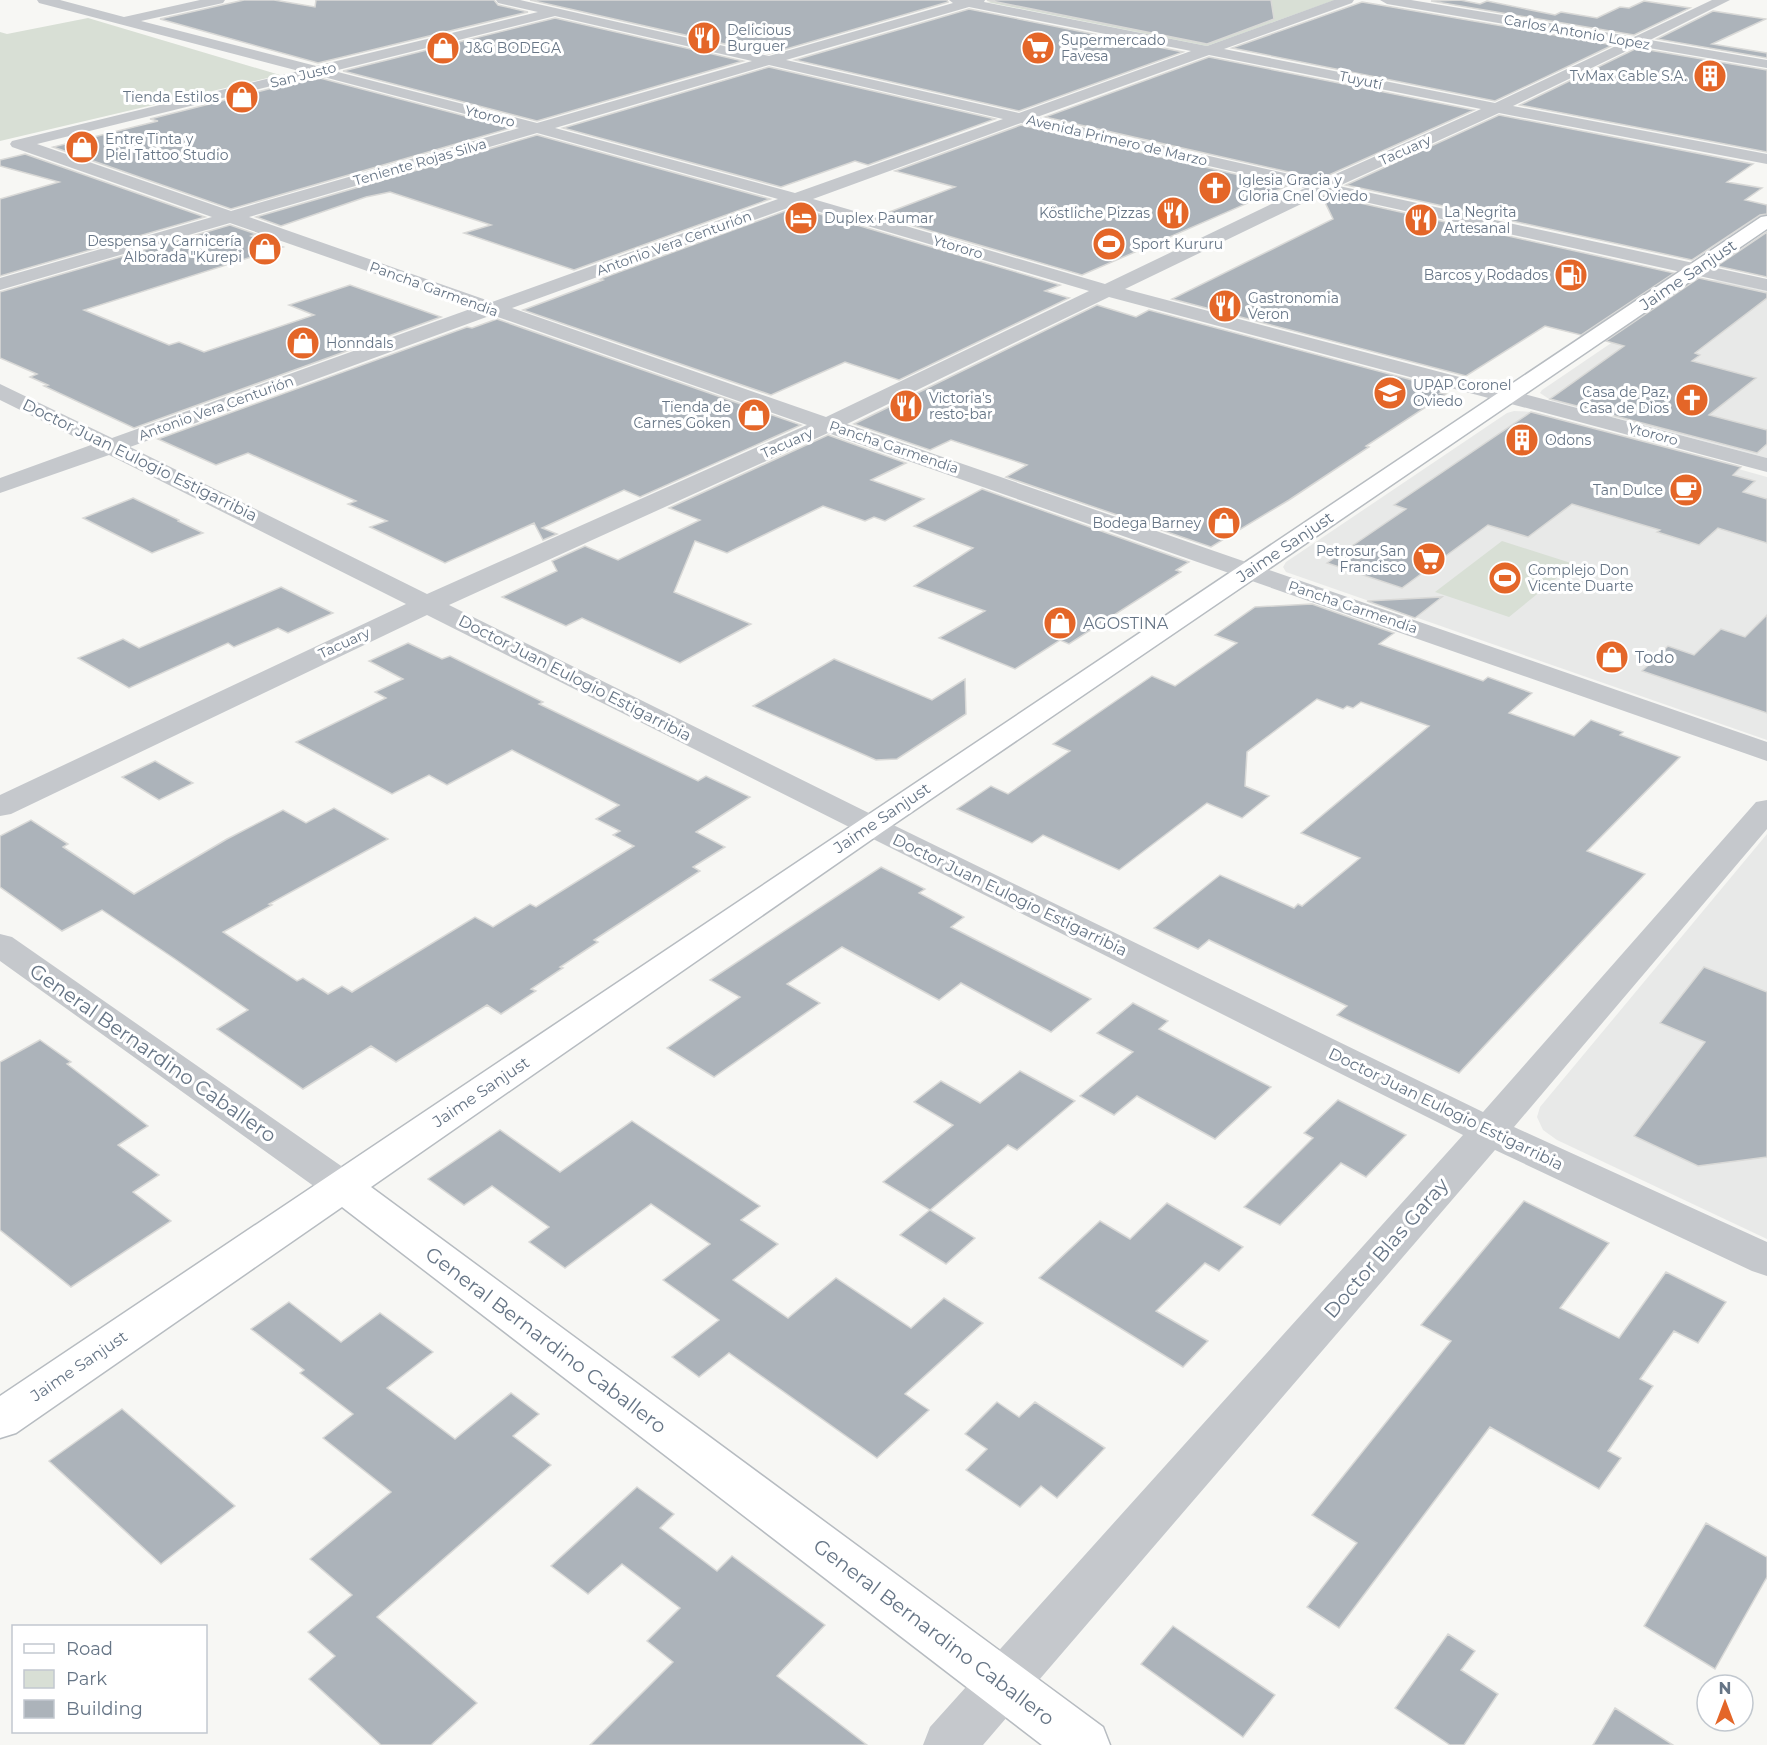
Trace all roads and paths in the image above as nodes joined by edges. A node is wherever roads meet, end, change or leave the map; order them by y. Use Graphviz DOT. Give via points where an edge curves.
graph roads {
  1 [pos="44,0"];
  2 [pos="218,0"];
  3 [pos="503,0"];
  4 [pos="1347,0"];
  5 [pos="1387,0"];
  6 [pos="1723,0"];
  7 [pos="968,1"];
  8 [pos="586,5"];
  9 [pos="556,12"];
  10 [pos="122,21"];
  11 [pos="1635,41"];
  12 [pos="1211,50"];
  13 [pos="773,60"];
  14 [pos="1767,64"];
  15 [pos="314,72"];
  16 [pos="1497,108"];
  17 [pos="1022,118"];
  18 [pos="537,128"];
  19 [pos="10,146"];
  20 [pos="1767,159"];
  21 [pos="1322,187"];
  22 [pos="796,200"];
  23 [pos="233,217"];
  24 [pos="1767,221"];
  25 [pos="1696,269"];
  26 [pos="0,285"];
  27 [pos="1767,285"];
  28 [pos="1105,290"];
  29 [pos="491,309"];
  30 [pos="0,391"];
  31 [pos="1510,395"];
  32 [pos="828,424"];
  33 [pos="112,445"];
  34 [pos="1767,465"];
  35 [pos="0,486"];
  36 [pos="1251,571"];
  37 [pos="428,604"];
  38 [pos="1767,752"];
  39 [pos="0,807"];
  40 [pos="1767,809"];
  41 [pos="870,826"];
  42 [pos="0,945"];
  43 [pos="1490,1131"];
  44 [pos="343,1187"];
  45 [pos="1767,1260"];
  46 [pos="0,1420"];
  47 [pos="1002,1683"];
  48 [pos="949,1745"];
  49 [pos="1084,1745"];
  1 -- 10 [label="street, Ytororo"];
  2 -- 10 [label="street"];
  3 -- 9 [label="street, Avenida Primero de Marzo"];
  4 -- 12 [label="street, Antonio Vera Centurión"];
  5 -- 11 [label="street, Carlos Antonio Lopez"];
  6 -- 11 [label="street, Tacuary"];
  7 -- 12 [label="street, Tuyutí"];
  7 -- 13 [label="street, Teniente Rojas Silva"];
  8 -- 9 [label="street, San Justo"];
  9 -- 13 [label="street, Avenida Primero de Marzo"];
  9 -- 15 [label="street, San Justo"];
  10 -- 15 [label="street, Ytororo"];
  11 -- 14 [label="street, Carlos Antonio Lopez"];
  11 -- 16 [label="street, Tacuary"];
  12 -- 16 [label="street, Tuyutí"];
  12 -- 17 [label="street, Antonio Vera Centurión"];
  13 -- 17 [label="street, Avenida Primero de Marzo"];
  13 -- 18 [label="street, Teniente Rojas Silva"];
  15 -- 18 [label="street, Ytororo"];
  15 -- 19 [label="street, San Justo"];
  16 -- 20 [label="street, Tuyutí"];
  16 -- 21 [label="street, Tacuary"];
  17 -- 21 [label="street, Avenida Primero de Marzo"];
  17 -- 22 [label="street, Antonio Vera Centurión"];
  18 -- 22 [label="street, Ytororo"];
  18 -- 23 [label="street, Teniente Rojas Silva"];
  19 -- 23 [label="street, Pancha Garmendia"];
  21 -- 25 [label="street, Avenida Primero de Marzo"];
  21 -- 28 [label="street, Tacuary"];
  22 -- 28 [label="street, Ytororo"];
  22 -- 29 [label="street, Antonio Vera Centurión"];
  23 -- 26 [label="street, Teniente Rojas Silva"];
  23 -- 29 [label="street, Pancha Garmendia"];
  24 -- 25 [label="main road, Jaime Sanjust"];
  25 -- 27 [label="street, Avenida Primero de Marzo"];
  25 -- 31 [label="main road, Jaime Sanjust"];
  28 -- 31 [label="street, Ytororo"];
  28 -- 32 [label="street, Tacuary"];
  29 -- 32 [label="street, Pancha Garmendia"];
  29 -- 33 [label="street, Antonio Vera Centurión"];
  30 -- 33 [label="street, Doctor Juan Eulogio Estigarribia"];
  31 -- 34 [label="street, Ytororo"];
  31 -- 36 [label="main road, Jaime Sanjust"];
  32 -- 36 [label="street, Pancha Garmendia"];
  32 -- 37 [label="street, Tacuary"];
  33 -- 35 [label="street, Antonio Vera Centurión"];
  33 -- 37 [label="street, Doctor Juan Eulogio Estigarribia"];
  36 -- 38 [label="street, Pancha Garmendia"];
  36 -- 41 [label="main road, Jaime Sanjust"];
  37 -- 39 [label="street, Tacuary"];
  37 -- 41 [label="street, Doctor Juan Eulogio Estigarribia"];
  40 -- 43 [label="street, Doctor Blas Garay"];
  41 -- 43 [label="street, Doctor Juan Eulogio Estigarribia"];
  41 -- 44 [label="main road, Jaime Sanjust"];
  42 -- 44 [label="street, General Bernardino Caballero"];
  43 -- 45 [label="street, Doctor Juan Eulogio Estigarribia"];
  43 -- 47 [label="street, Doctor Blas Garay"];
  44 -- 46 [label="main road, Jaime Sanjust"];
  44 -- 47 [label="main road, General Bernardino Caballero"];
  47 -- 48 [label="street, Doctor Blas Garay"];
  47 -- 49 [label="main road, General Bernardino Caballero"];
}
